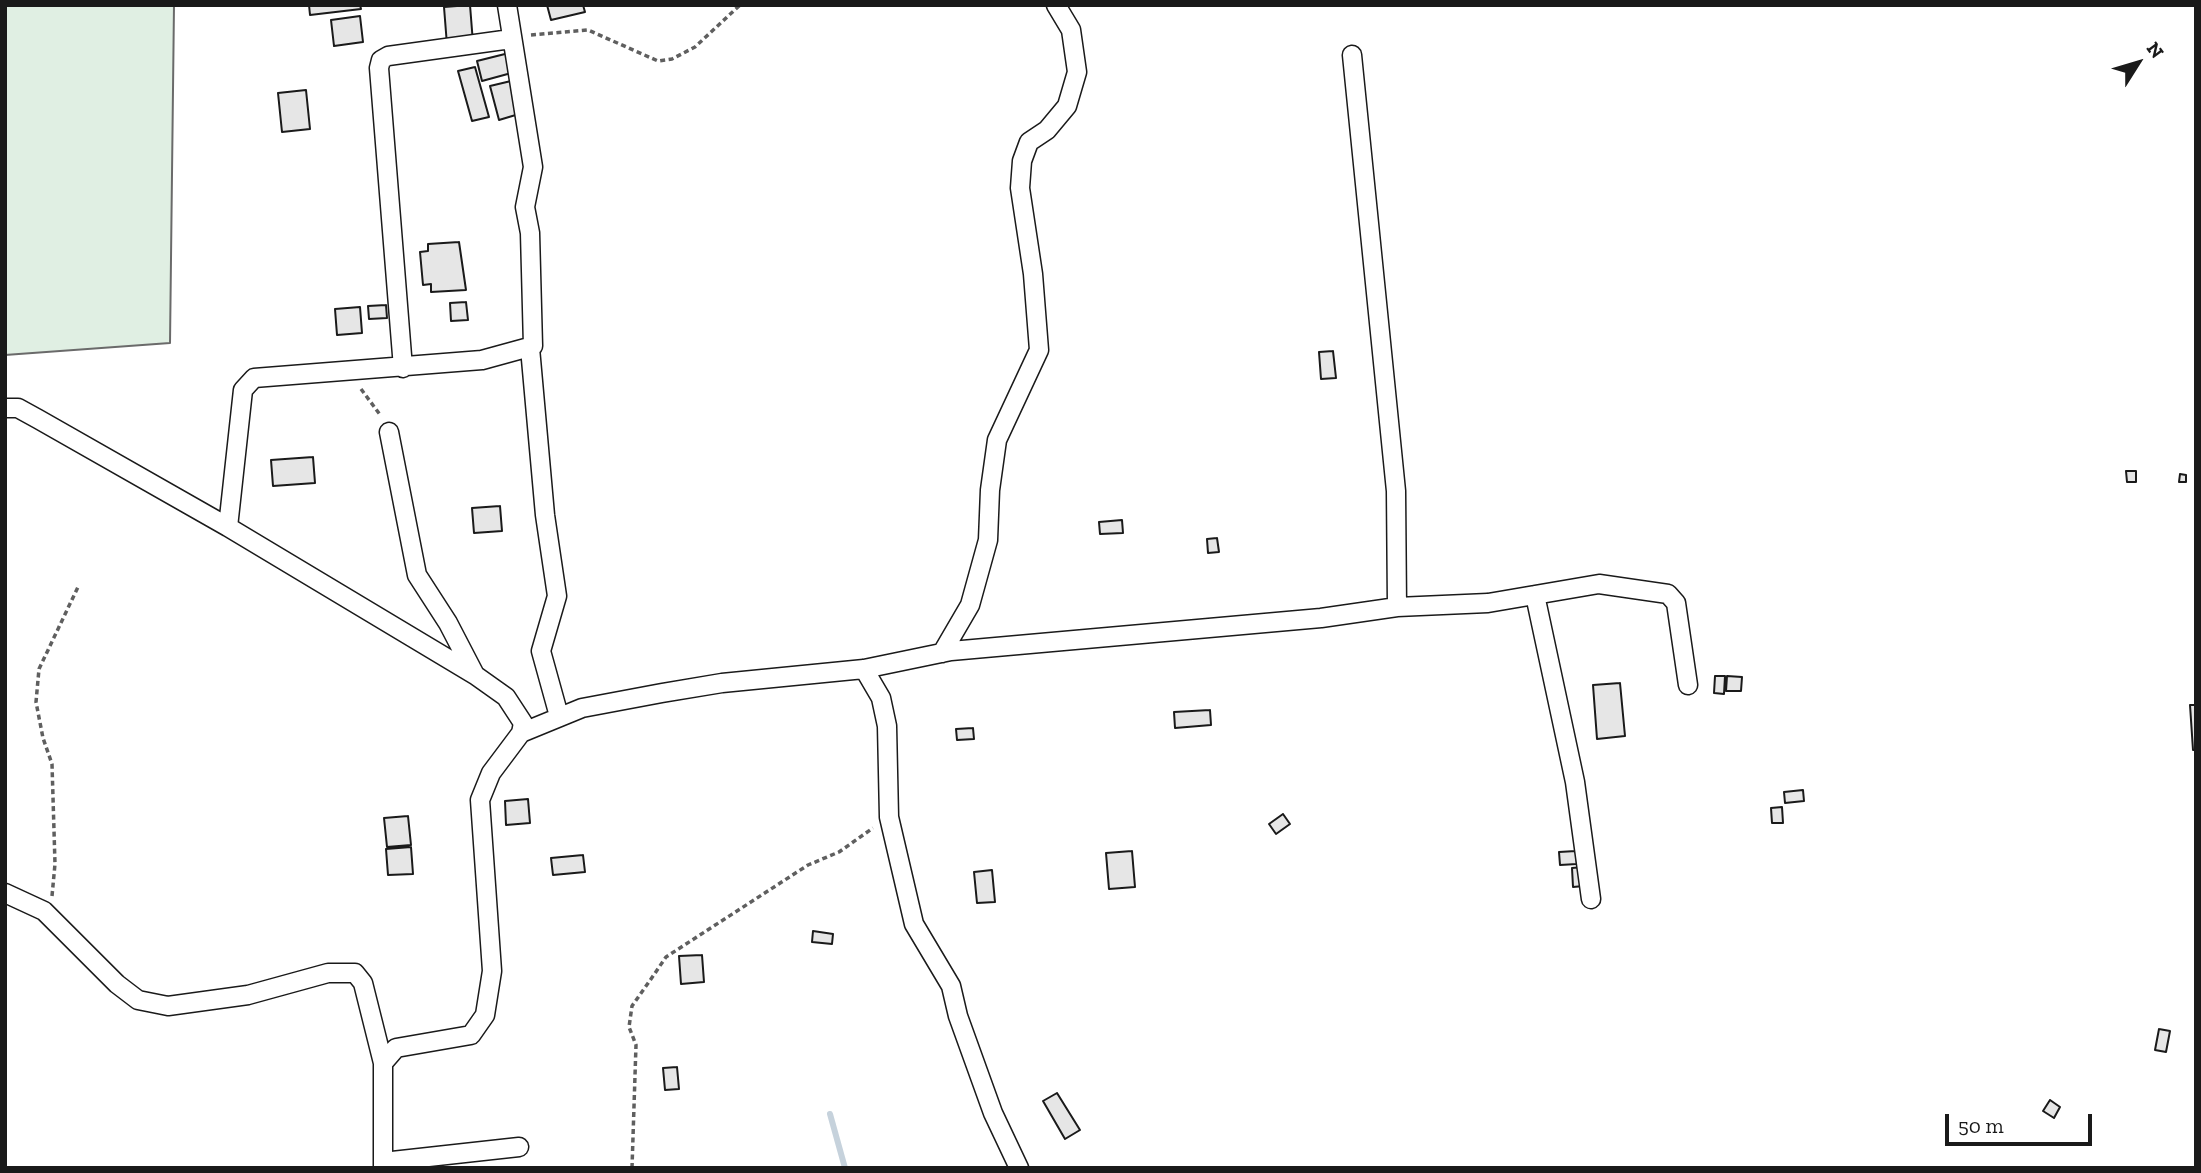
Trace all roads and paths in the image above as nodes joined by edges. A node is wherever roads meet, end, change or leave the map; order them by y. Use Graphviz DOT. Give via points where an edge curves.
graph roads {
  1 [pos="508,5"];
  2 [pos="740,5"];
  3 [pos="1056,5"];
  4 [pos="512,40"];
  5 [pos="1352,55"];
  6 [pos="530,348"];
  7 [pos="403,368"];
  8 [pos="346,371"];
  9 [pos="5,408"];
  10 [pos="389,432"];
  11 [pos="228,527"];
  12 [pos="78,587"];
  13 [pos="1535,595"];
  14 [pos="1397,607"];
  15 [pos="942,653"];
  16 [pos="864,669"];
  17 [pos="475,675"];
  18 [pos="1688,685"];
  19 [pos="559,716"];
  20 [pos="521,733"];
  21 [pos="889,817"];
  22 [pos="5,893"];
  23 [pos="1591,899"];
  24 [pos="50,917"];
  25 [pos="383,1063"];
  26 [pos="519,1147"];
  27 [pos="383,1165"];
  28 [pos="632,1168"];
  29 [pos="1019,1168"];
  1 -- 4 [label="street"];
  2 -- 4 [label="path" via="695,47 672,59 658,61 588,30 543,32"];
  3 -- 15 [label="street" via="1070,30 1077,72 1067,106 1047,130 1029,142 1020,188 1039,350 996,440 988,540 970,605"];
  4 -- 6 [label="street" via="533,167 525,207 535,321"];
  4 -- 7 [label="street" via="388,56 381,61"];
  5 -- 14 [label="street" via="1396,491"];
  6 -- 7 [label="street"];
  6 -- 19 [label="street" via="557,596 541,651"];
  7 -- 8 [label="street"];
  8 -- 10 [label="path" via="377,408"];
  8 -- 11 [label="street" via="254,379 243,390"];
  9 -- 11 [label="street" via="18,408"];
  10 -- 17 [label="street" via="416,575"];
  11 -- 17 [label="street"];
  12 -- 24 [label="path" via="39,669 37,691 43,738 52,764 55,864"];
  13 -- 14 [label="street" via="1488,603"];
  13 -- 18 [label="street" via="1599,584 1668,594 1676,603"];
  13 -- 23 [label="street" via="1575,782"];
  14 -- 15 [label="street"];
  15 -- 16 [label="street"];
  16 -- 19 [label="street" via="722,683"];
  16 -- 21 [label="street" via="881,698 887,726"];
  17 -- 20 [label="street" via="516,709 523,723"];
  19 -- 20 [label="street"];
  20 -- 25 [label="street" via="491,773 480,800 492,971 485,1015 471,1035 396,1048"];
  21 -- 28 [label="path" via="666,957 632,1006 629,1027 636,1045"];
  21 -- 29 [label="street" via="914,924 951,986 993,1113"];
  22 -- 24 [label="street"];
  24 -- 25 [label="street" via="138,1000 167,1006 248,995 328,973 355,973 363,983"];
  25 -- 27 [label="street"];
  26 -- 27 [label="street"];
}
